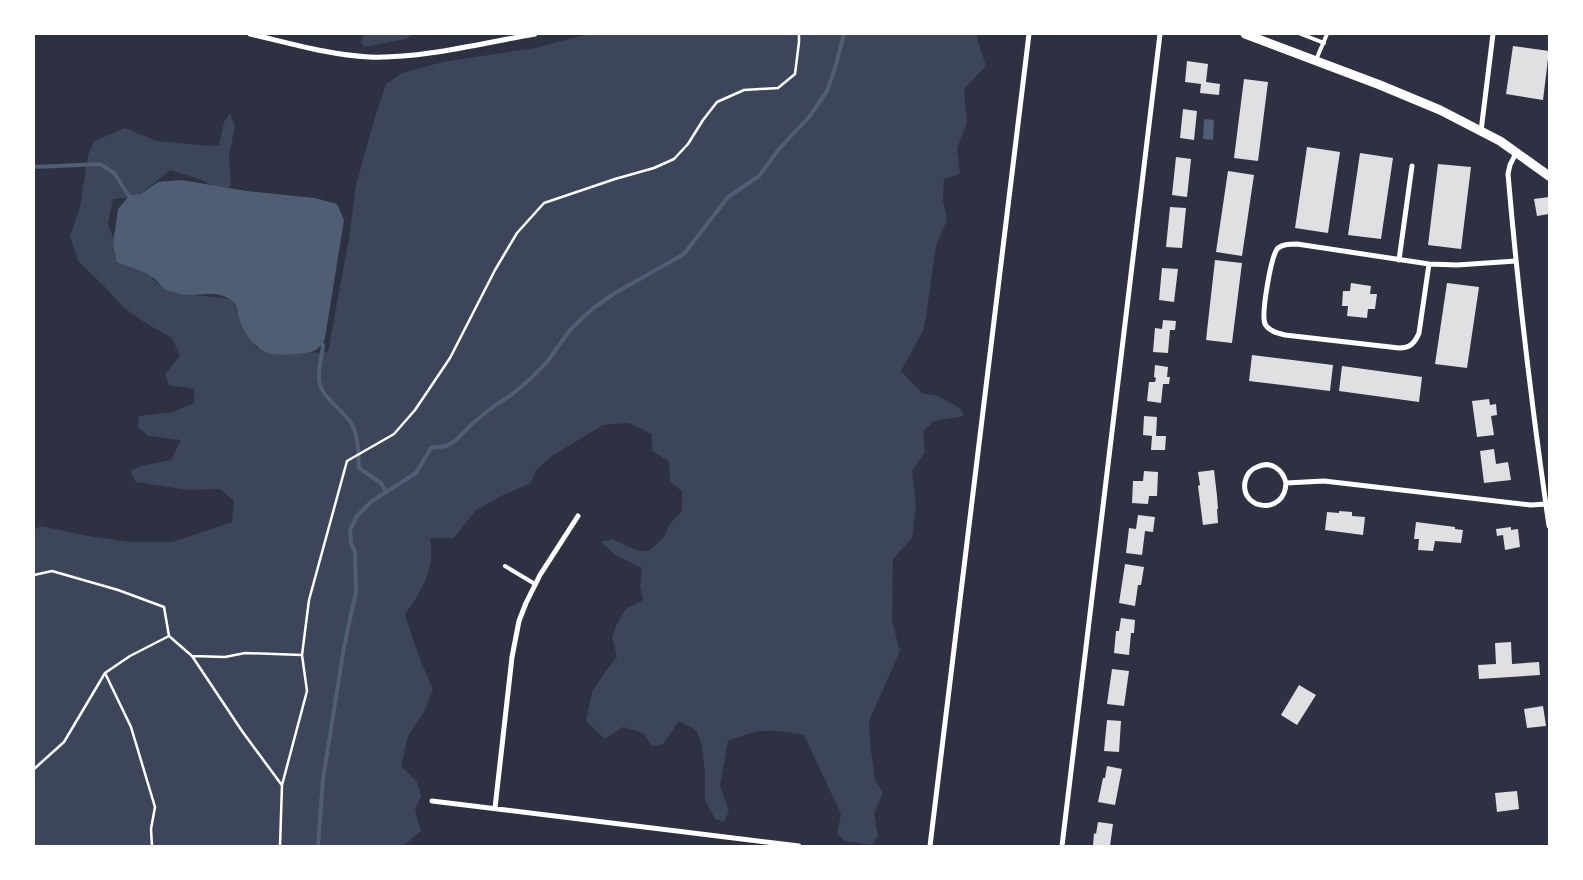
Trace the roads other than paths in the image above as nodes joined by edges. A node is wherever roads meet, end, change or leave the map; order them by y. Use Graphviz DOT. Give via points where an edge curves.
graph roads {
  1 [pos="250,34"];
  2 [pos="535,34"];
  3 [pos="1029,34"];
  4 [pos="1160,34"];
  5 [pos="1244,34"];
  6 [pos="1301,34"];
  7 [pos="1327,34"];
  8 [pos="1493,34"];
  9 [pos="1324,43"];
  10 [pos="1316,60"];
  11 [pos="1481,131"];
  12 [pos="1516,153"];
  13 [pos="1412,166"];
  14 [pos="1549,176"];
  15 [pos="1399,260"];
  16 [pos="1516,261"];
  17 [pos="1429,264"];
  18 [pos="1286,483"];
  19 [pos="1546,504"];
  20 [pos="578,516"];
  21 [pos="1549,526"];
  22 [pos="505,566"];
  23 [pos="535,584"];
  24 [pos="432,801"];
  25 [pos="495,808"];
  26 [pos="792,846"];
  27 [pos="799,846"];
  28 [pos="930,846"];
  29 [pos="1062,846"];
  1 -- 2 [label="street" via="333,53 371,57 425,53"];
  3 -- 28 [label="street"];
  4 -- 29 [label="street"];
  5 -- 10 [label="street"];
  6 -- 9 [label="lane"];
  7 -- 9 [label="lane"];
  8 -- 11 [label="street"];
  9 -- 10 [label="lane"];
  10 -- 11 [label="street" via="1408,96"];
  11 -- 12 [label="street"];
  12 -- 14 [label="street"];
  12 -- 16 [label="street" via="1508,174"];
  13 -- 15 [label="street"];
  15 -- 17 [label="street"];
  15 -- 17 [label="street" via="1286,244 1279,248 1273,259 1265,323 1271,330 1285,335 1408,347 1419,333"];
  16 -- 17 [label="street"];
  16 -- 19 [label="street"];
  18 -- 18 [label="street" via="1284,496 1268,506 1254,503 1246,492 1245,484 1250,471 1263,465 1276,467"];
  18 -- 19 [label="street" via="1324,481 1531,506"];
  19 -- 21 [label="street"];
  20 -- 23 [label="street"];
  22 -- 23 [label="lane"];
  23 -- 25 [label="street" via="515,636"];
  24 -- 25 [label="street"];
  25 -- 26 [label="street"];
  26 -- 27 [label="street"];
}
